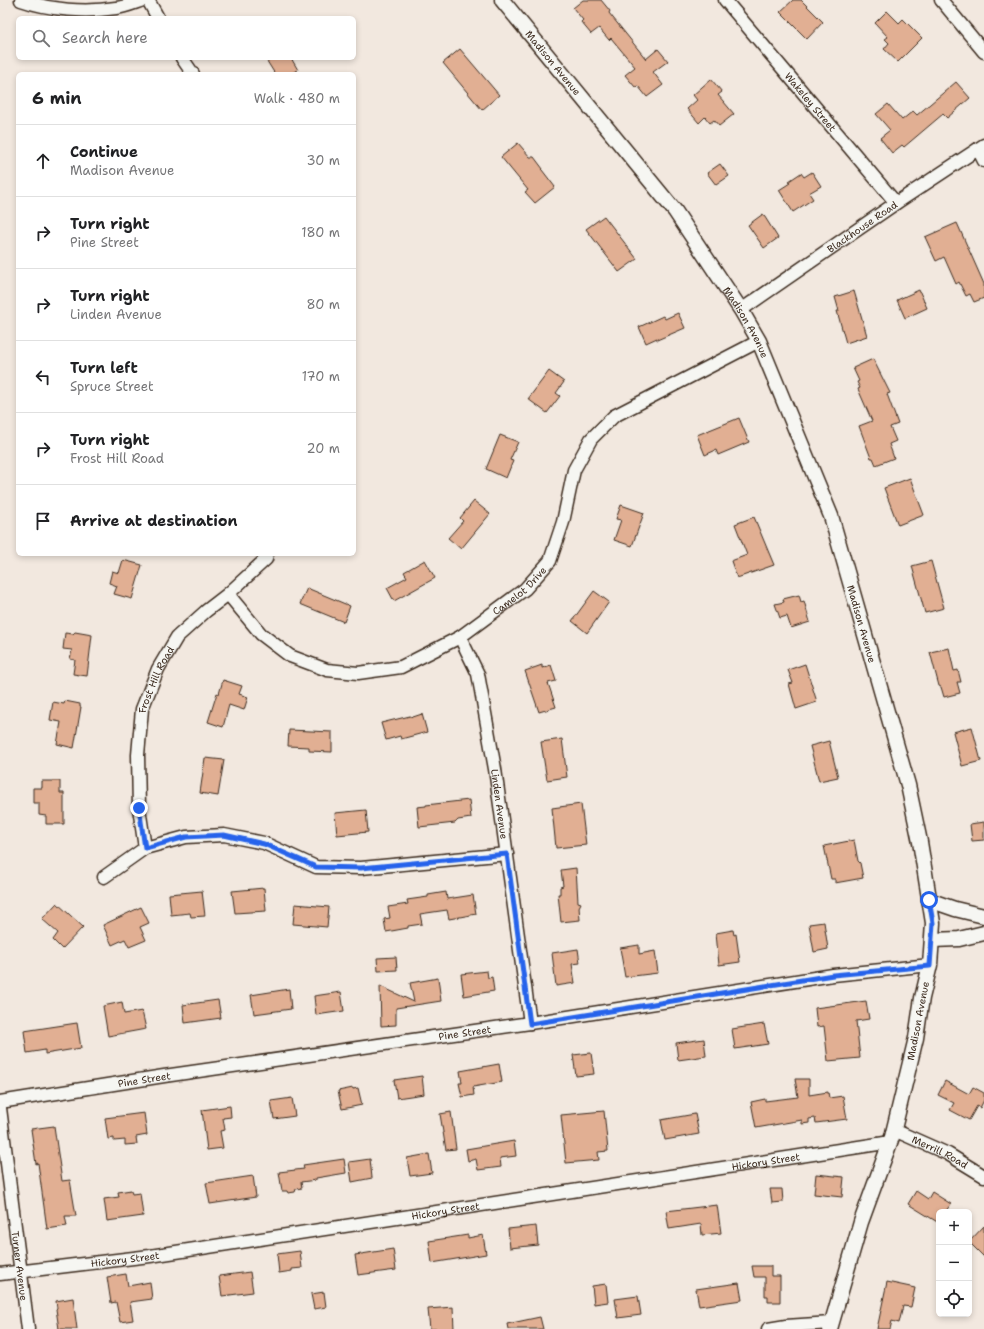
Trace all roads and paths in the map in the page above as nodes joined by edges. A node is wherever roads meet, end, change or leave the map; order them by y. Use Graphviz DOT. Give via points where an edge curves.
graph roads {
  1 [pos="21,0"];
  2 [pos="142,0"];
  3 [pos="148,0"];
  4 [pos="502,0"];
  5 [pos="725,0"];
  6 [pos="941,0"];
  7 [pos="157,16"];
  8 [pos="984,52"];
  9 [pos="183,60"];
  10 [pos="192,72"];
  11 [pos="981,147"];
  12 [pos="984,161"];
  13 [pos="896,203"];
  14 [pos="741,310"];
  15 [pos="759,341"];
  16 [pos="266,556"];
  17 [pos="228,594"];
  18 [pos="460,636"];
  19 [pos="145,848"];
  20 [pos="507,854"];
  21 [pos="104,877"];
  22 [pos="929,900"];
  23 [pos="984,916"];
  24 [pos="984,933"];
  25 [pos="932,940"];
  26 [pos="930,966"];
  27 [pos="530,1024"];
  28 [pos="0,1102"];
  29 [pos="0,1108"];
  30 [pos="892,1136"];
  31 [pos="984,1176"];
  32 [pos="21,1270"];
  33 [pos="0,1274"];
  34 [pos="831,1326"];
  35 [pos="28,1329"];
  36 [pos="768,1329"];
  1 -- 2 [label="street" via="36,5 76,10 116,8"];
  3 -- 7 [label="street"];
  4 -- 14 [label="street, Madison Avenue" via="675,211"];
  5 -- 13 [label="street, Wakeley Street"];
  6 -- 8 [label="street"];
  9 -- 10 [label="street"];
  11 -- 12 [label="street"];
  11 -- 13 [label="street, Blackhouse Road"];
  13 -- 14 [label="street, Blackhouse Road"];
  14 -- 15 [label="street, Madison Avenue"];
  15 -- 18 [label="street, Camelot Drive" via="614,416 591,440 574,470 563,522 550,561 526,589"];
  15 -- 22 [label="street, Madison Avenue" via="831,516 908,785"];
  16 -- 17 [label="street, Frost Hill Road"];
  17 -- 18 [label="street, Camelot Drive" via="261,634 290,656 327,670 358,673 401,667"];
  17 -- 19 [label="street, Frost Hill Road" via="177,637 158,669 142,709 138,762 139,808"];
  18 -- 20 [label="street, Linden Avenue" via="478,674"];
  19 -- 20 [label="street" via="186,837 224,835 264,844 316,867 353,868"];
  19 -- 21 [label="street"];
  20 -- 27 [label="street, Linden Avenue"];
  22 -- 23 [label="street"];
  22 -- 25 [label="street, Madison Avenue" via="933,923"];
  24 -- 25 [label="street" via="959,939"];
  25 -- 26 [label="street, Madison Avenue"];
  26 -- 27 [label="street, Pine Street" via="833,975"];
  26 -- 30 [label="street, Madison Avenue" via="916,1038"];
  27 -- 28 [label="street, Pine Street"];
  29 -- 32 [label="street, Turner Avenue"];
  30 -- 31 [label="street, Merrill Road" via="948,1154"];
  30 -- 32 [label="street, Hickory Street" via="150,1256"];
  30 -- 34 [label="street, Madison Avenue" via="861,1222"];
  32 -- 33 [label="street, Hickory Street"];
  32 -- 35 [label="street, Turner Avenue"];
  34 -- 36 [label="street" via="786,1326"];
}
